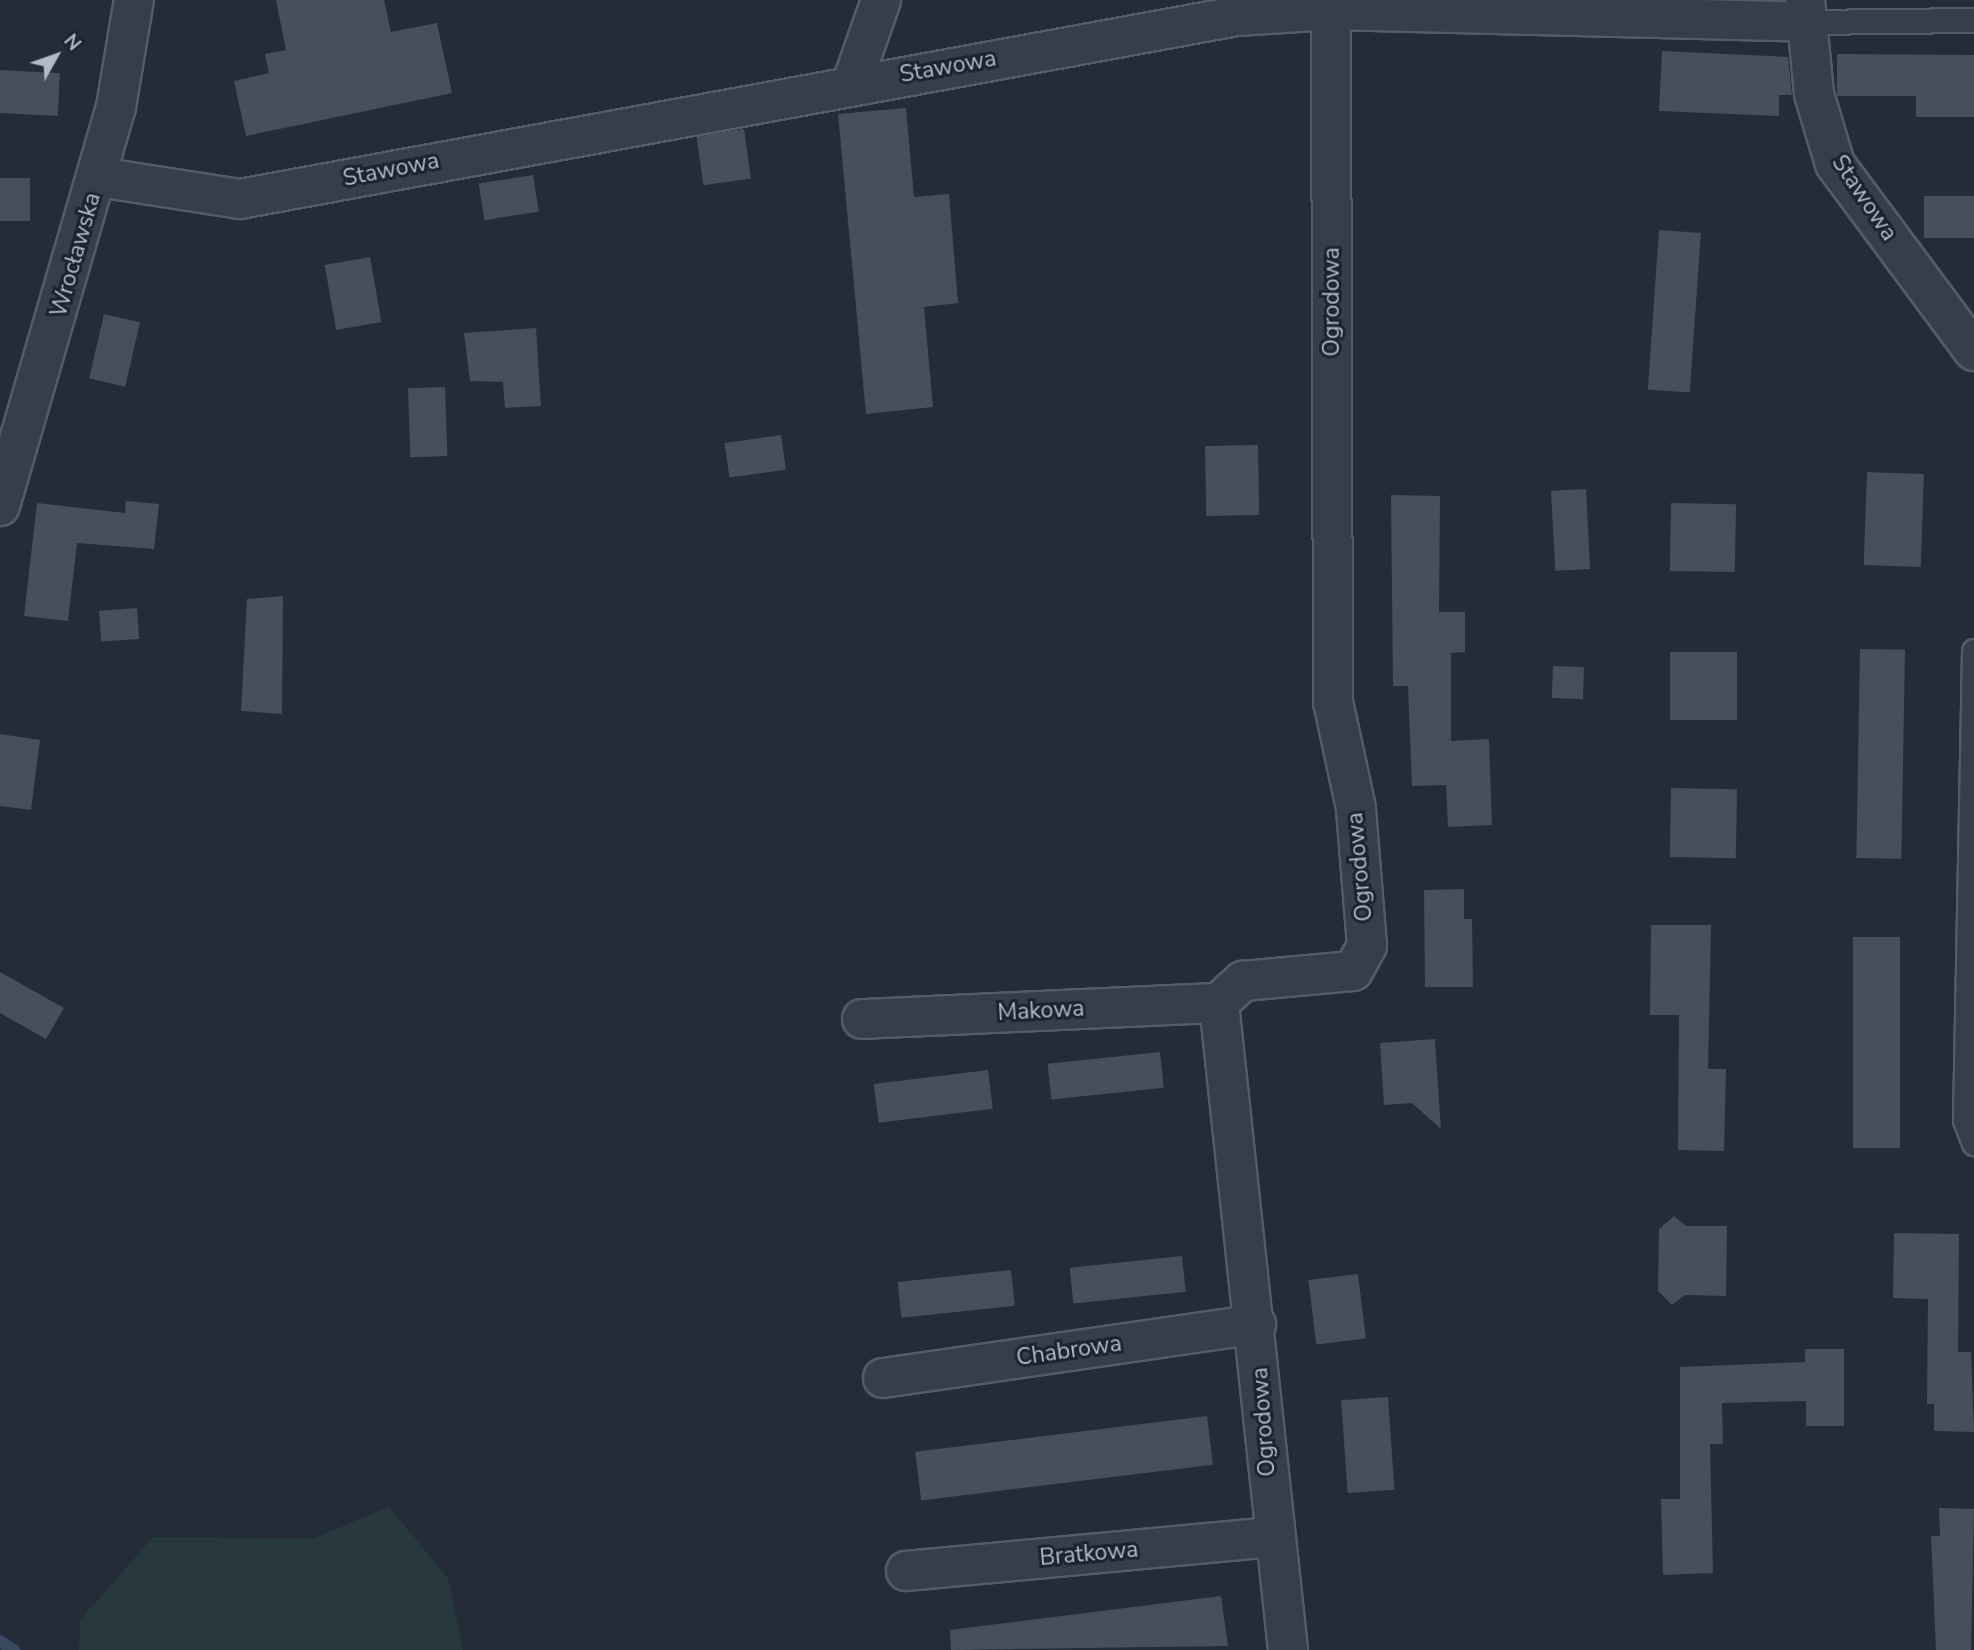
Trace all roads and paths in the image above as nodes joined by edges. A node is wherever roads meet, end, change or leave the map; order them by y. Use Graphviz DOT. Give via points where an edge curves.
graph roads {
  1 [pos="134,0"];
  2 [pos="881,0"];
  3 [pos="1331,10"];
  4 [pos="1807,11"];
  5 [pos="1974,20"];
  6 [pos="852,83"];
  7 [pos="98,177"];
  8 [pos="1974,351"];
  9 [pos="0,506"];
  10 [pos="1974,651"];
  11 [pos="1219,1003"];
  12 [pos="862,1019"];
  13 [pos="1974,1143"];
  14 [pos="1256,1324"];
  15 [pos="883,1378"];
  16 [pos="1272,1537"];
  17 [pos="906,1571"];
  18 [pos="1288,1650"];
  1 -- 7 [label="street, Wrocławska"];
  2 -- 6 [label="street"];
  3 -- 4 [label="street, Stawowa"];
  3 -- 6 [label="street, Stawowa" via="1237,16"];
  3 -- 11 [label="street, Ogrodowa" via="1333,702 1356,808 1367,946 1353,971 1243,981"];
  4 -- 5 [label="lane, Stawowa"];
  4 -- 8 [label="street, Stawowa" via="1814,93 1835,164"];
  6 -- 7 [label="street, Stawowa" via="240,199"];
  7 -- 9 [label="street, Wrocławska"];
  10 -- 13 [label="lane" via="1965,1120"];
  11 -- 12 [label="street, Makowa"];
  11 -- 14 [label="street, Ogrodowa"];
  14 -- 15 [label="street, Chabrowa"];
  14 -- 16 [label="street, Ogrodowa"];
  16 -- 17 [label="street, Bratkowa"];
  16 -- 18 [label="street, Ogrodowa"];
}
